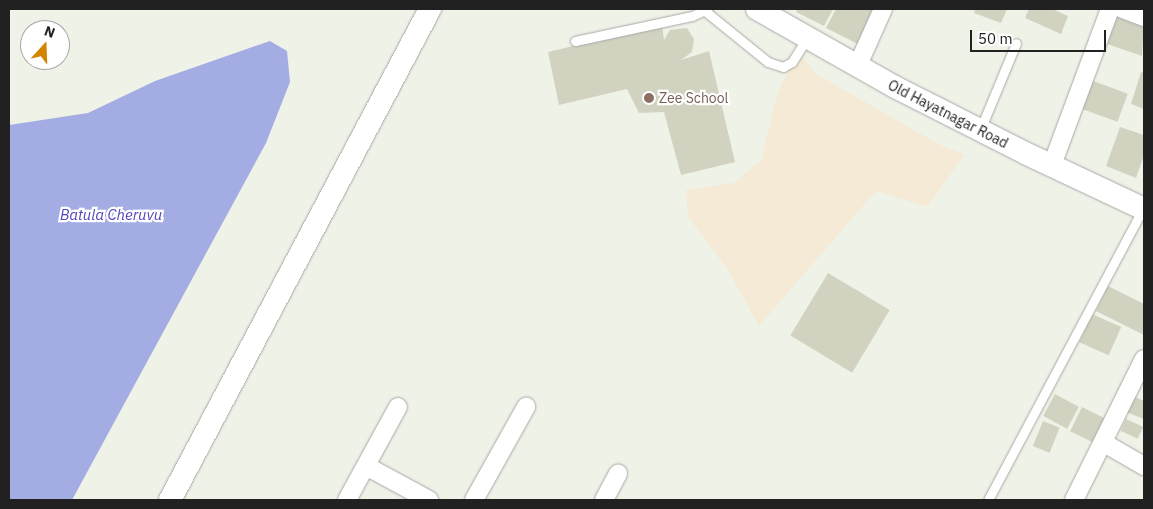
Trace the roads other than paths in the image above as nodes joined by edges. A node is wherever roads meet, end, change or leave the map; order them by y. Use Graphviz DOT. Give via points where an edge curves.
graph roads {
  1 [pos="430,9"];
  2 [pos="756,9"];
  3 [pos="883,9"];
  4 [pos="1110,9"];
  5 [pos="1124,9"];
  6 [pos="706,10"];
  7 [pos="1144,17"];
  8 [pos="808,38"];
  9 [pos="575,41"];
  10 [pos="1016,43"];
  11 [pos="857,67"];
  12 [pos="980,130"];
  13 [pos="1052,166"];
  14 [pos="1144,208"];
  15 [pos="1144,359"];
  16 [pos="526,406"];
  17 [pos="398,407"];
  18 [pos="1104,444"];
  19 [pos="366,466"];
  20 [pos="1144,466"];
  21 [pos="618,474"];
  22 [pos="171,500"];
  23 [pos="347,500"];
  24 [pos="430,500"];
  25 [pos="474,500"];
  26 [pos="604,500"];
  27 [pos="988,500"];
  28 [pos="1074,500"];
  1 -- 22 [label="street"];
  2 -- 8 [label="street, Old Hayatnagar Road"];
  3 -- 11 [label="street"];
  4 -- 13 [label="street"];
  5 -- 7 [label="street"];
  6 -- 8 [label="lane" via="768,62 783,67 792,62"];
  6 -- 9 [label="lane"];
  8 -- 11 [label="street, Old Hayatnagar Road"];
  10 -- 12 [label="lane"];
  11 -- 12 [label="street, Old Hayatnagar Road"];
  12 -- 13 [label="street, Old Hayatnagar Road"];
  13 -- 14 [label="street, Old Hayatnagar Road"];
  14 -- 27 [label="lane"];
  15 -- 18 [label="street"];
  16 -- 25 [label="street"];
  17 -- 19 [label="street"];
  18 -- 20 [label="street"];
  18 -- 28 [label="street"];
  19 -- 23 [label="street"];
  19 -- 24 [label="street"];
  21 -- 26 [label="street"];
}
